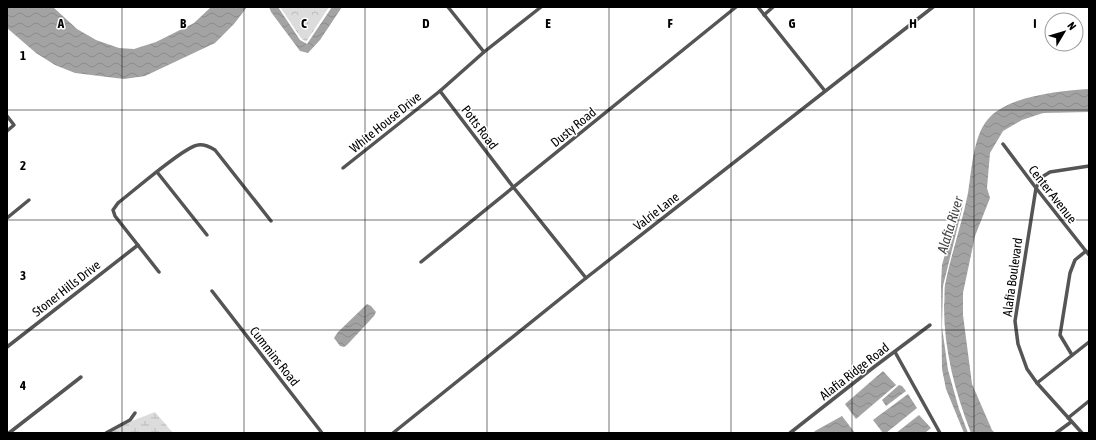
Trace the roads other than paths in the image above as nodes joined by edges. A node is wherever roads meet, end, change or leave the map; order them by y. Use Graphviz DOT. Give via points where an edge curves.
graph roads {
  1 [pos="448,7"];
  2 [pos="540,7"];
  3 [pos="736,7"];
  4 [pos="758,7"];
  5 [pos="773,7"];
  6 [pos="933,7"];
  7 [pos="764,15"];
  8 [pos="484,52"];
  9 [pos="440,91"];
  10 [pos="825,91"];
  11 [pos="7,116"];
  12 [pos="7,131"];
  13 [pos="1003,144"];
  14 [pos="1089,166"];
  15 [pos="343,168"];
  16 [pos="157,172"];
  17 [pos="514,188"];
  18 [pos="1036,188"];
  19 [pos="29,200"];
  20 [pos="7,218"];
  21 [pos="271,221"];
  22 [pos="207,235"];
  23 [pos="138,245"];
  24 [pos="1086,251"];
  25 [pos="1089,255"];
  26 [pos="421,262"];
  27 [pos="159,272"];
  28 [pos="586,278"];
  29 [pos="212,291"];
  30 [pos="930,325"];
  31 [pos="1089,342"];
  32 [pos="7,347"];
  33 [pos="895,352"];
  34 [pos="1072,355"];
  35 [pos="81,377"];
  36 [pos="1037,384"];
  37 [pos="1089,401"];
  38 [pos="135,413"];
  39 [pos="1068,418"];
  40 [pos="1071,422"];
  41 [pos="9,433"];
  42 [pos="106,433"];
  43 [pos="322,433"];
  44 [pos="393,433"];
  45 [pos="790,433"];
  46 [pos="940,433"];
  47 [pos="1056,433"];
  48 [pos="1082,433"];
  1 -- 8 [label="street"];
  2 -- 8 [label="street"];
  3 -- 17 [label="street, Dusty Road"];
  4 -- 7 [label="street"];
  5 -- 7 [label="street"];
  6 -- 10 [label="street, Valrie Lane"];
  7 -- 10 [label="street"];
  8 -- 9 [label="street"];
  9 -- 15 [label="street, White House Drive"];
  9 -- 17 [label="street, Potts Road"];
  10 -- 28 [label="street, Valrie Lane"];
  11 -- 12 [label="street" via="14,125"];
  13 -- 18 [label="street, Center Avenue"];
  14 -- 18 [label="street" via="1050,172 1042,177"];
  16 -- 21 [label="street" via="186,150 197,145 208,146 216,150"];
  16 -- 22 [label="street"];
  16 -- 23 [label="street" via="118,203 113,210"];
  17 -- 26 [label="street, Dusty Road"];
  17 -- 28 [label="street, Potts Road"];
  18 -- 24 [label="street, Center Avenue"];
  18 -- 36 [label="street, Alafia Boulevard" via="1015,321 1018,344 1026,369"];
  19 -- 20 [label="street"];
  23 -- 27 [label="street"];
  23 -- 32 [label="street, Stoner Hills Drive"];
  24 -- 25 [label="street, Center Avenue"];
  24 -- 34 [label="street" via="1075,260 1070,273 1060,335"];
  28 -- 44 [label="street, Valrie Lane"];
  29 -- 43 [label="street, Cummins Road"];
  30 -- 33 [label="street, Alafia Ridge Road"];
  31 -- 34 [label="street"];
  33 -- 45 [label="street, Alafia Ridge Road"];
  33 -- 46 [label="street"];
  34 -- 36 [label="street"];
  35 -- 41 [label="street"];
  36 -- 39 [label="street, Alafia Boulevard"];
  37 -- 39 [label="street"];
  38 -- 42 [label="street" via="130,420"];
  39 -- 40 [label="street, Alafia Boulevard"];
  40 -- 47 [label="street"];
  40 -- 48 [label="street, Alafia Boulevard"];
}
